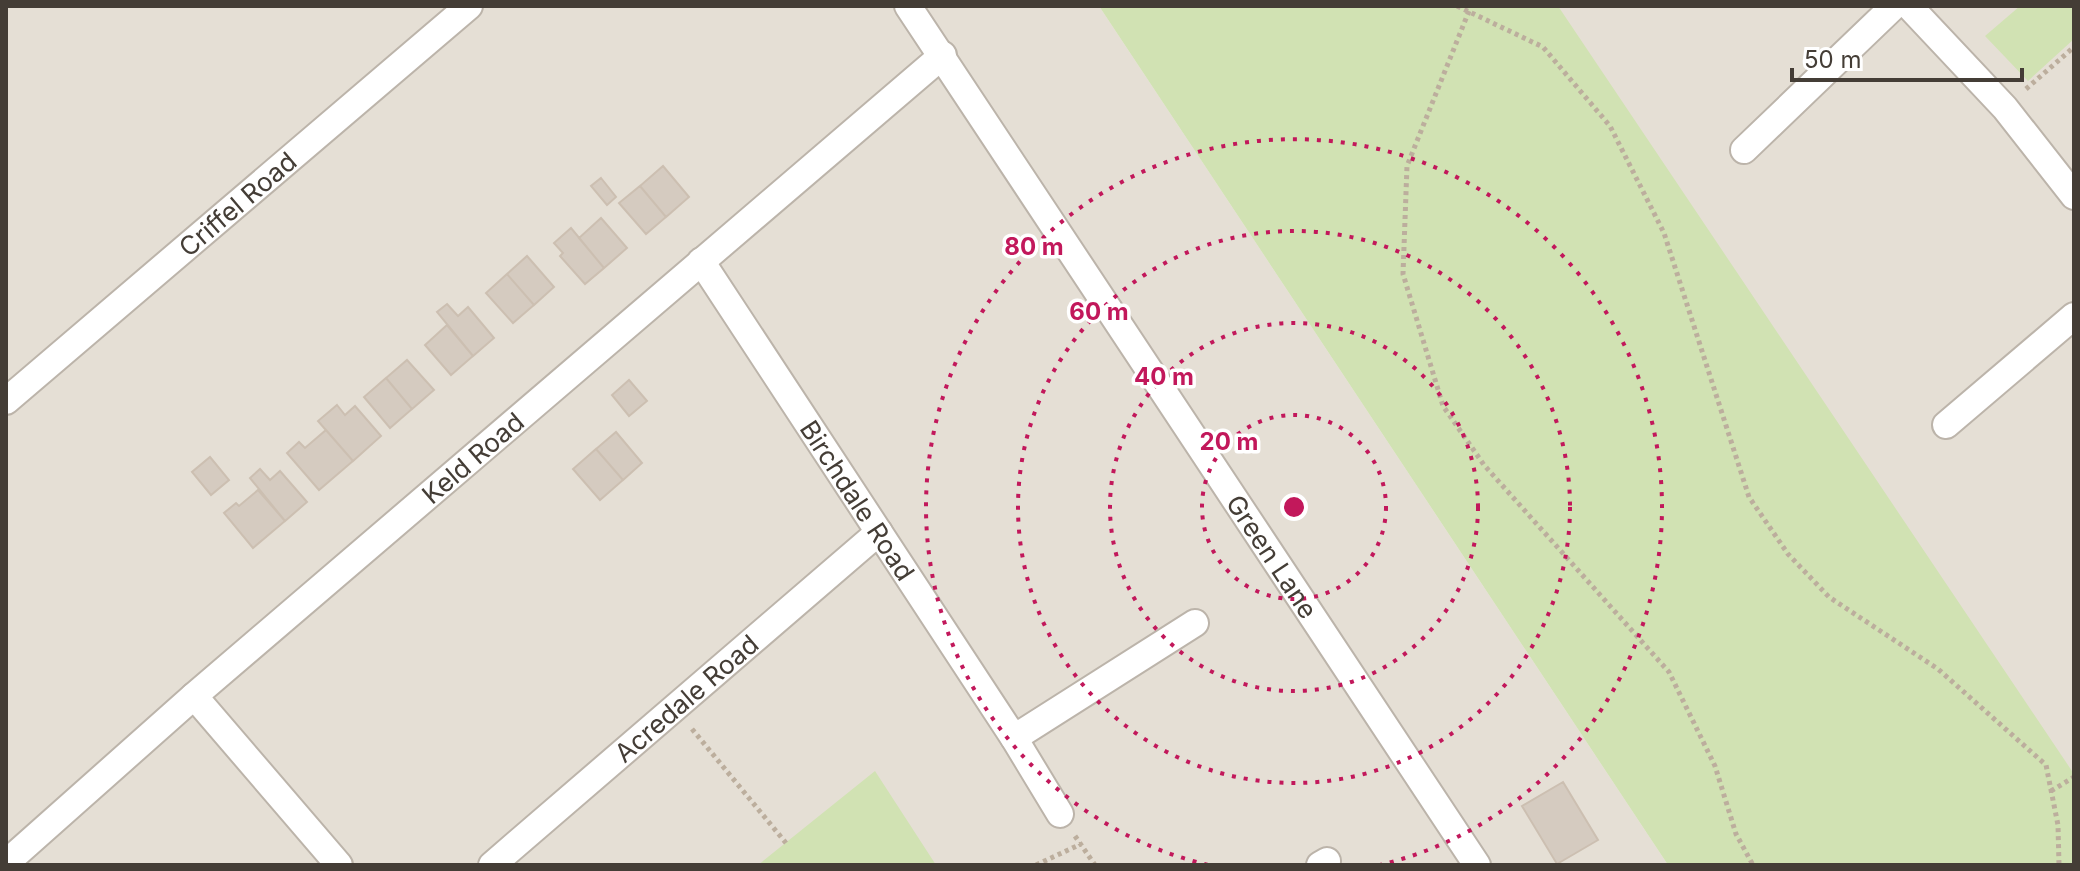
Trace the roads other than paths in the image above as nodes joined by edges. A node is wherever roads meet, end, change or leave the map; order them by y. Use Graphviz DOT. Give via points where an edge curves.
graph roads {
  1 [pos="469,6"];
  2 [pos="908,6"];
  3 [pos="1894,6"];
  4 [pos="1909,6"];
  5 [pos="943,55"];
  6 [pos="1744,150"];
  7 [pos="2074,196"];
  8 [pos="701,261"];
  9 [pos="2074,316"];
  10 [pos="6,401"];
  11 [pos="1946,425"];
  12 [pos="879,532"];
  13 [pos="1195,623"];
  14 [pos="194,696"];
  15 [pos="1014,738"];
  16 [pos="1060,814"];
  17 [pos="6,863"];
  18 [pos="339,865"];
  19 [pos="492,865"];
  20 [pos="1477,865"];
  1 -- 10 [label="street, Criffel Road"];
  2 -- 5 [label="street, Green Lane"];
  3 -- 6 [label="street"];
  4 -- 7 [label="street" via="2005,108"];
  5 -- 8 [label="street, Keld Road"];
  5 -- 20 [label="street, Green Lane"];
  8 -- 12 [label="street, Birchdale Road"];
  8 -- 14 [label="street, Keld Road"];
  9 -- 11 [label="street"];
  12 -- 15 [label="street, Birchdale Road"];
  12 -- 19 [label="street, Acredale Road"];
  13 -- 15 [label="street"];
  14 -- 17 [label="street, Keld Road"];
  14 -- 18 [label="street"];
  15 -- 16 [label="street, Birchdale Road"];
}
